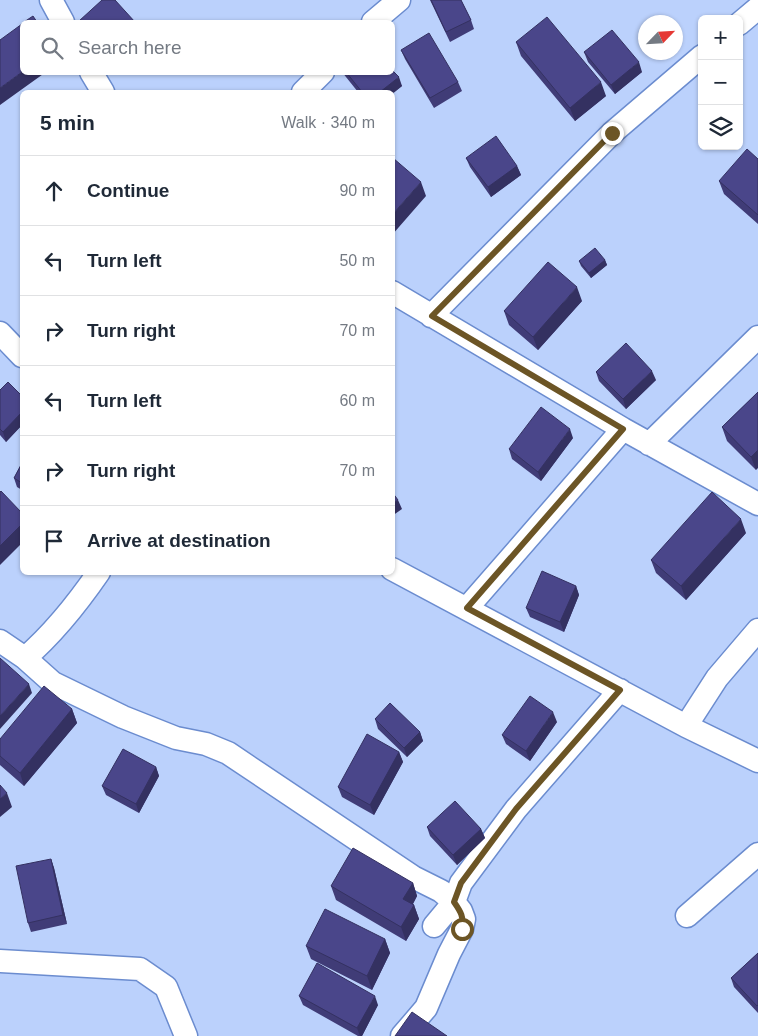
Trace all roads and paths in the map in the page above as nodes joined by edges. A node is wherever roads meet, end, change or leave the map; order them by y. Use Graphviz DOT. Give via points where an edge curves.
graph roads {
  1 [pos="399,0"];
  2 [pos="758,8"];
  3 [pos="375,20"];
  4 [pos="743,21"];
  5 [pos="698,59"];
  6 [pos="92,75"];
  7 [pos="320,75"];
  8 [pos="102,90"];
  9 [pos="305,90"];
  10 [pos="395,294"];
  11 [pos="432,316"];
  12 [pos="0,333"];
  13 [pos="758,337"];
  14 [pos="20,354"];
  15 [pos="623,429"];
  16 [pos="649,444"];
  17 [pos="758,504"];
  18 [pos="395,571"];
  19 [pos="97,575"];
  20 [pos="467,608"];
  21 [pos="758,630"];
  22 [pos="0,641"];
  23 [pos="25,658"];
  24 [pos="620,690"];
  25 [pos="686,726"];
  26 [pos="758,761"];
  27 [pos="758,854"];
  28 [pos="454,902"];
  29 [pos="687,916"];
  30 [pos="434,926"];
  31 [pos="0,961"];
  32 [pos="186,1036"];
  33 [pos="402,1036"];
  1 -- 3 [label="street"];
  2 -- 4 [label="street"];
  5 -- 11 [label="street" via="612,133"];
  6 -- 8 [label="street"];
  7 -- 9 [label="street"];
  10 -- 11 [label="street"];
  11 -- 15 [label="street"];
  12 -- 14 [label="street"];
  13 -- 16 [label="street"];
  15 -- 16 [label="street"];
  15 -- 20 [label="street"];
  16 -- 17 [label="street"];
  18 -- 20 [label="street"];
  19 -- 23 [label="street" via="75,607"];
  20 -- 24 [label="street"];
  21 -- 25 [label="street" via="717,678"];
  22 -- 23 [label="street"];
  23 -- 28 [label="street" via="53,683 123,717 176,738 206,744 228,753"];
  24 -- 25 [label="street"];
  24 -- 28 [label="street" via="516,809 461,883"];
  25 -- 26 [label="street"];
  27 -- 29 [label="street"];
  28 -- 30 [label="street"];
  28 -- 33 [label="street" via="464,920 462,929 426,1008"];
  31 -- 32 [label="street" via="140,970 166,987"];
}
